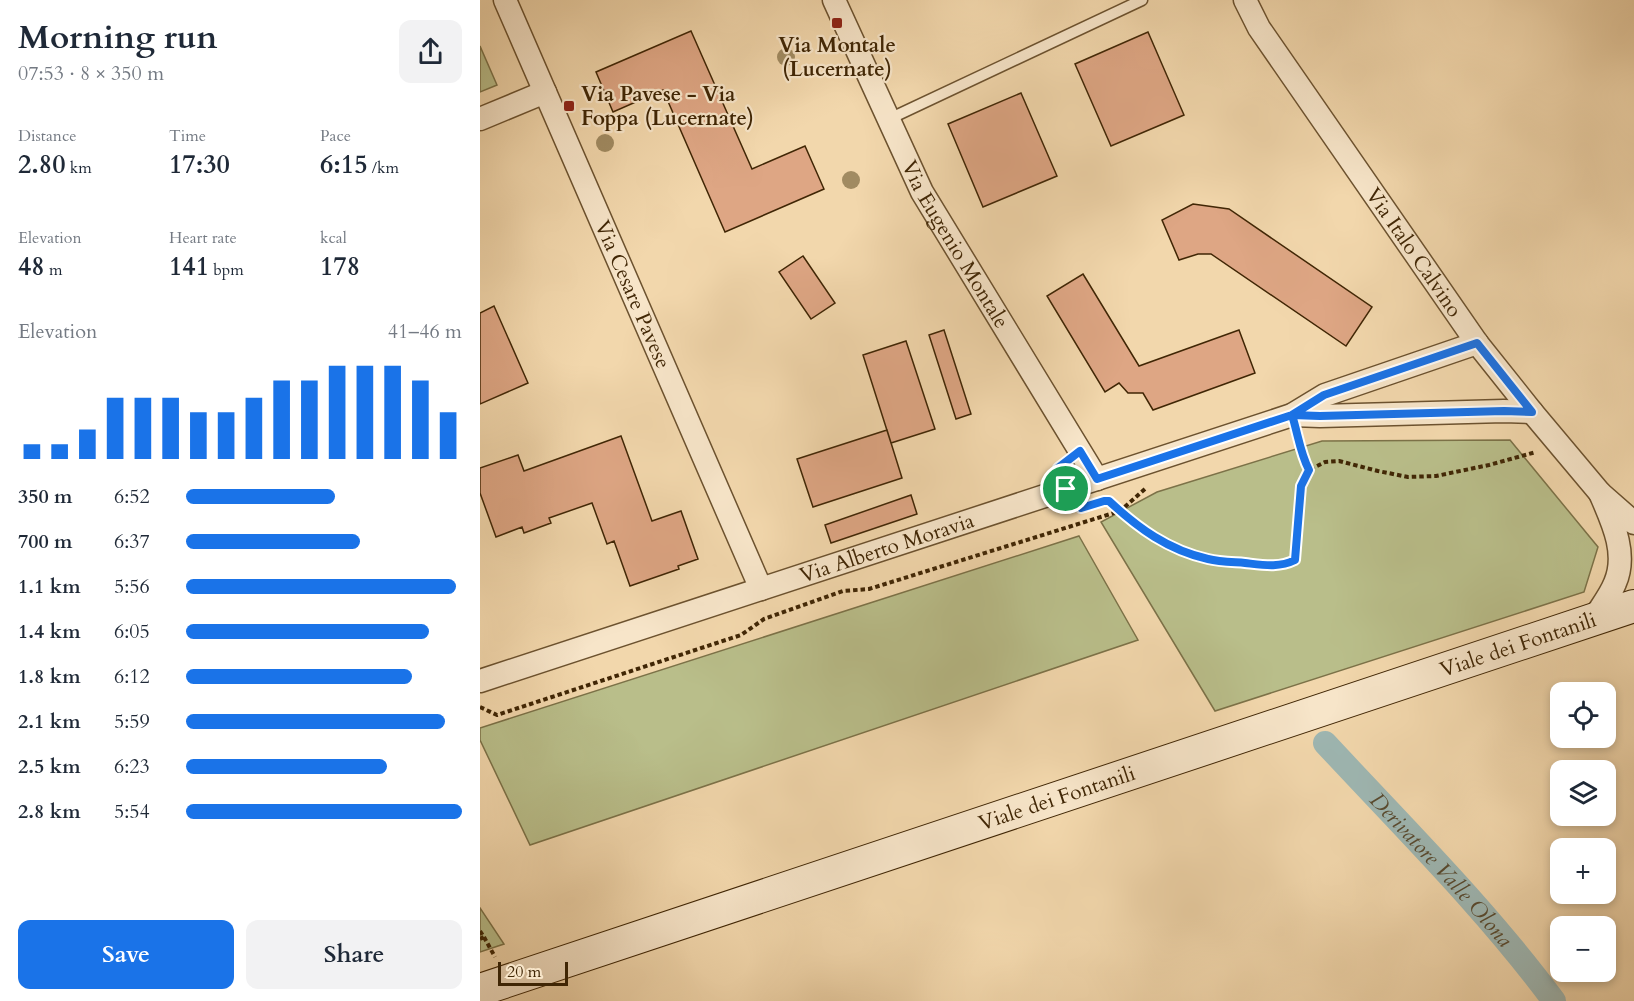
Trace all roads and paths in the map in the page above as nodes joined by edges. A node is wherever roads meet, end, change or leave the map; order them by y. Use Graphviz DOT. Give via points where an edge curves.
graph roads {
  1 [pos="505,0"];
  2 [pos="834,0"];
  3 [pos="1142,0"];
  4 [pos="1245,0"];
  5 [pos="545,92"];
  6 [pos="480,119"];
  7 [pos="889,119"];
  8 [pos="1477,343"];
  9 [pos="1532,412"];
  10 [pos="1296,425"];
  11 [pos="1306,433"];
  12 [pos="1288,439"];
  13 [pos="1537,452"];
  14 [pos="1309,470"];
  15 [pos="1097,479"];
  16 [pos="1149,485"];
  17 [pos="1600,493"];
  18 [pos="1104,501"];
  19 [pos="1120,512"];
  20 [pos="1634,523"];
  21 [pos="761,589"];
  22 [pos="1634,606"];
  23 [pos="1593,620"];
  24 [pos="480,681"];
  25 [pos="480,707"];
  26 [pos="480,931"];
  27 [pos="480,939"];
  28 [pos="480,990"];
  1 -- 5 [label="street, Via Cesare Pavese"];
  2 -- 7 [label="street, Via Eugenio Montale"];
  3 -- 7 [label="lane"];
  4 -- 8 [label="street, Via Italo Calvino" via="1258,28"];
  5 -- 6 [label="street"];
  5 -- 21 [label="street, Via Cesare Pavese"];
  7 -- 15 [label="street, Via Eugenio Montale" via="922,192"];
  8 -- 9 [label="street, Via Italo Calvino"];
  8 -- 10 [label="street, Via Alberto Moravia" via="1324,395"];
  9 -- 10 [label="street, Via Alberto Moravia" via="1320,416"];
  9 -- 17 [label="street, Via Italo Calvino"];
  10 -- 11 [label="path"];
  10 -- 12 [label="path"];
  10 -- 14 [label="path"];
  10 -- 15 [label="street, Via Alberto Moravia"];
  13 -- 14 [label="path" via="1436,476 1408,477 1339,461 1325,462"];
  14 -- 19 [label="path" via="1301,486 1295,560 1288,564 1209,560 1149,534"];
  15 -- 21 [label="street, Via Alberto Moravia"];
  16 -- 19 [label="path"];
  17 -- 20 [label="street"];
  17 -- 23 [label="street" via="1616,531 1619,568 1615,584"];
  18 -- 19 [label="path"];
  19 -- 25 [label="path" via="869,590 843,591 764,619 741,635 497,715"];
  21 -- 24 [label="street, Via Alberto Moravia"];
  22 -- 23 [label="main road, Viale dei Fontanili"];
  23 -- 28 [label="main road, Viale dei Fontanili"];
  26 -- 27 [label="path" via="484,937"];
}
